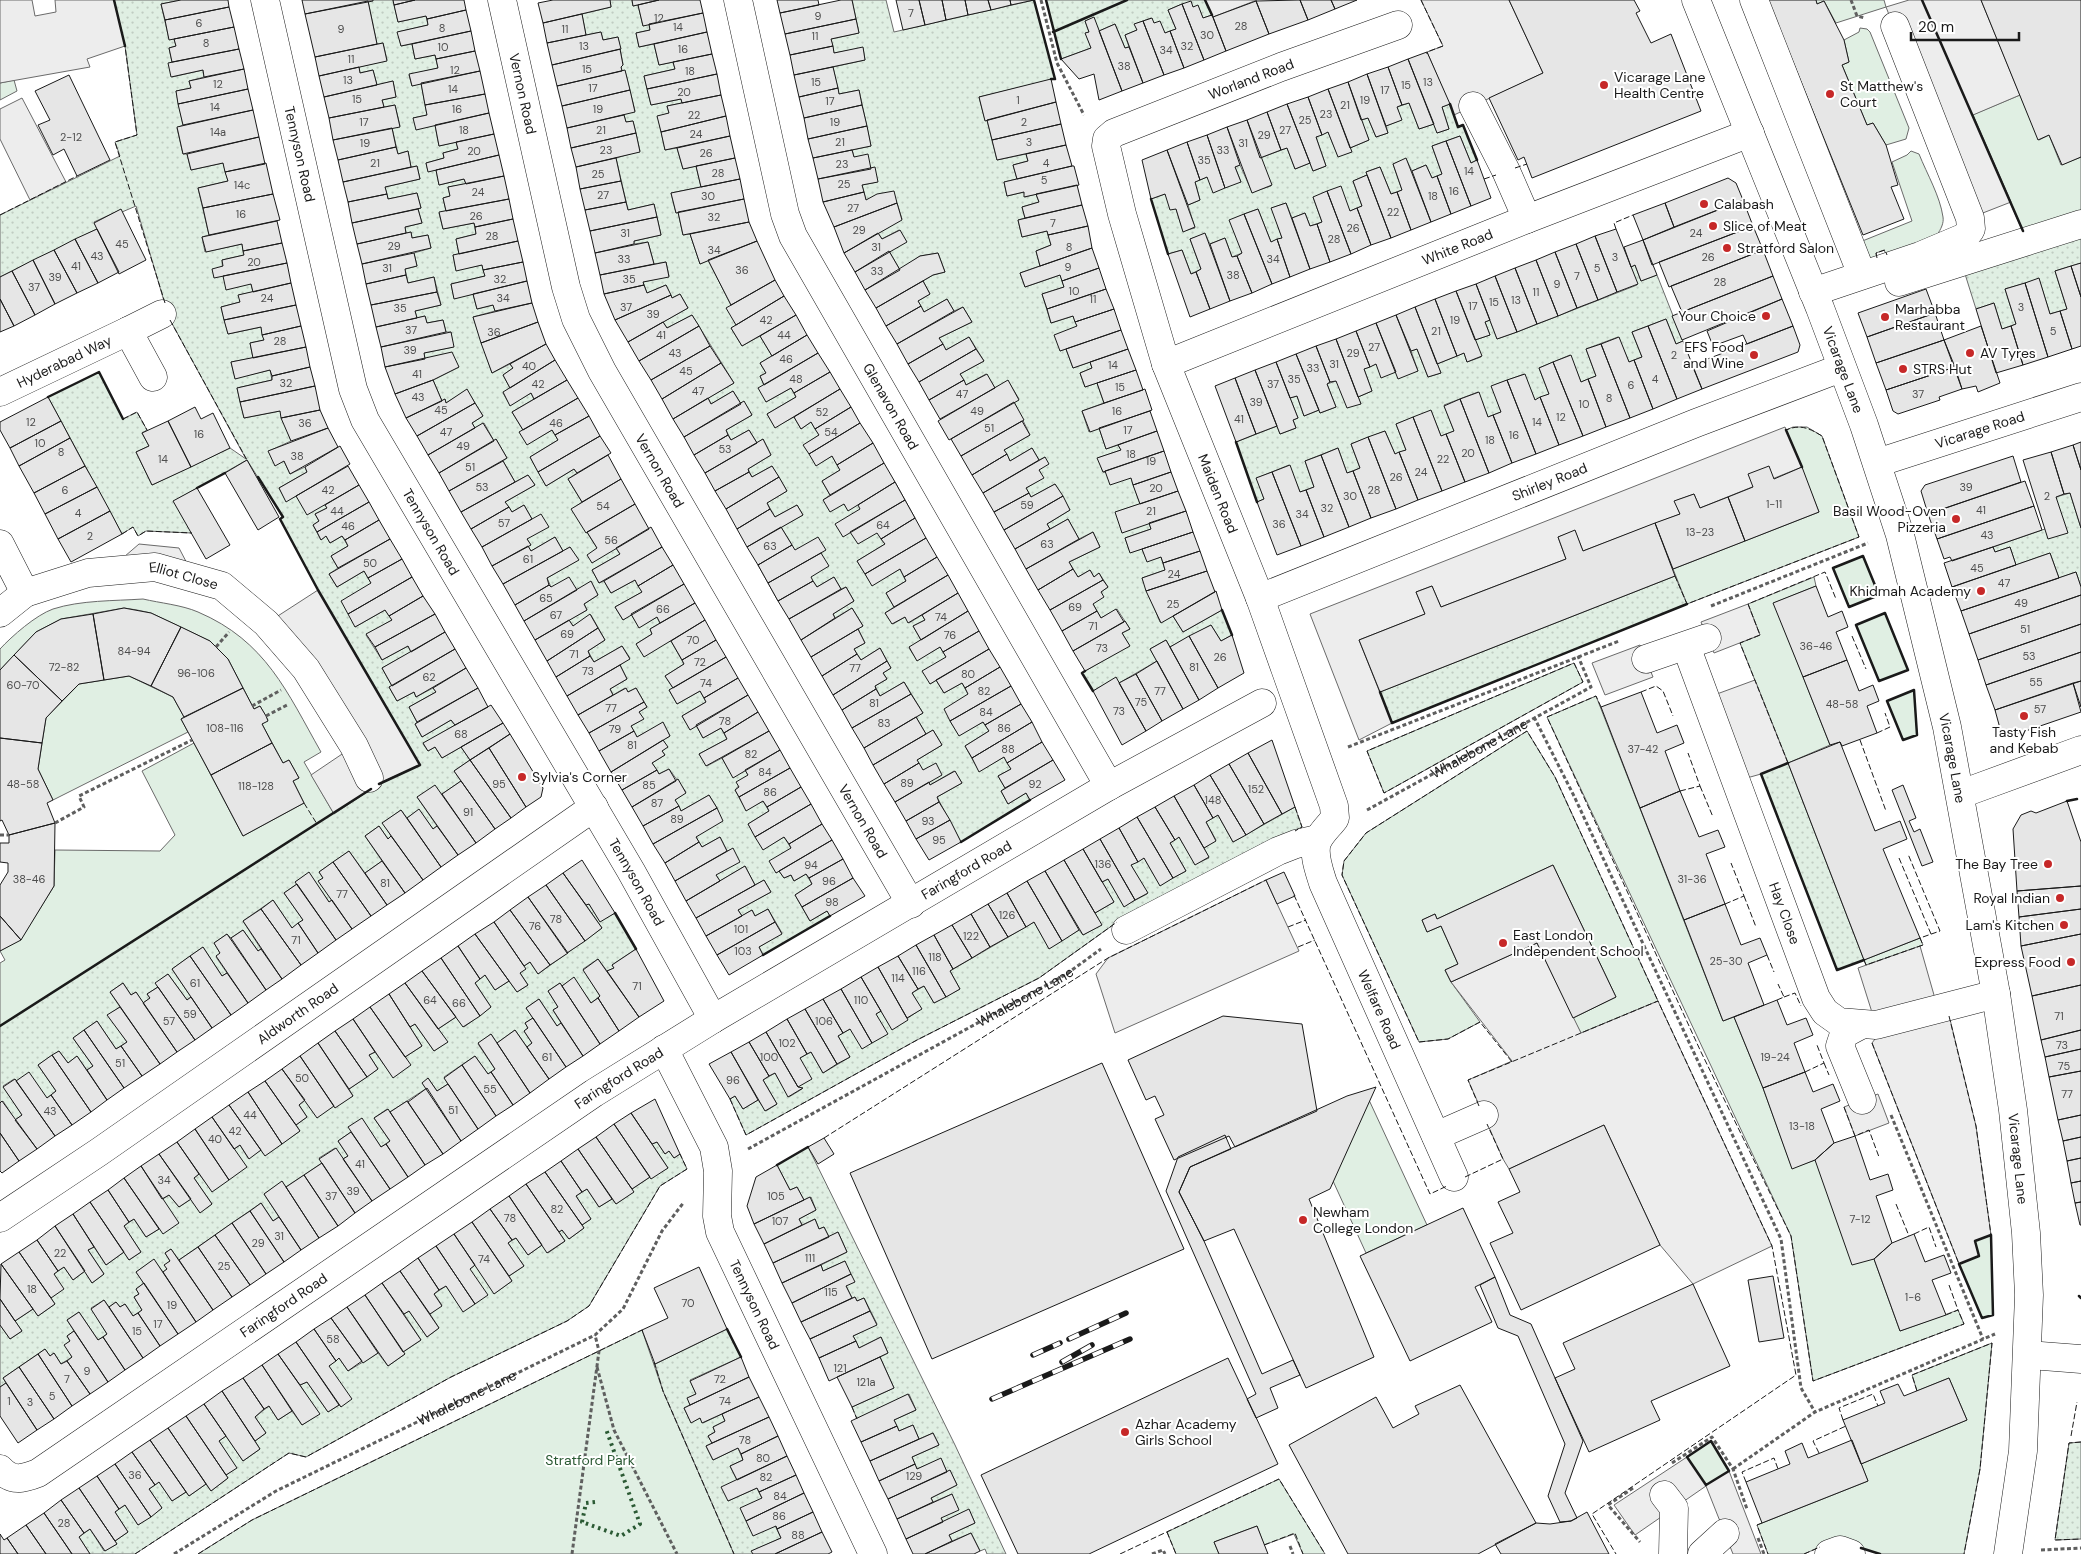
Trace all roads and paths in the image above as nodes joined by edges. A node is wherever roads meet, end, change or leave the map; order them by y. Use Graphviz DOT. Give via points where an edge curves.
graph roads {
  1 [pos="265,0"];
  2 [pos="502,0"];
  3 [pos="738,0"];
  4 [pos="1041,0"];
  5 [pos="1696,0"];
  6 [pos="1754,0"];
  7 [pos="1398,25"];
  8 [pos="1895,26"];
  9 [pos="1473,106"];
  10 [pos="1750,133"];
  11 [pos="1107,139"];
  12 [pos="1526,219"];
  13 [pos="2081,224"];
  14 [pos="1862,275"];
  15 [pos="1816,300"];
  16 [pos="162,314"];
  17 [pos="128,331"];
  18 [pos="1166,364"];
  19 [pos="1841,368"];
  20 [pos="153,377"];
  21 [pos="0,392"];
  22 [pos="2081,398"];
  23 [pos="1877,463"];
  24 [pos="1871,542"];
  25 [pos="0,544"];
  26 [pos="25,593"];
  27 [pos="1260,598"];
  28 [pos="1704,609"];
  29 [pos="0,613"];
  30 [pos="1646,659"];
  31 [pos="1262,702"];
  32 [pos="1534,717"];
  33 [pos="192,740"];
  34 [pos="2081,750"];
  35 [pos="1317,759"];
  36 [pos="369,778"];
  37 [pos="1109,786"];
  38 [pos="1960,794"];
  39 [pos="594,807"];
  40 [pos="1335,818"];
  41 [pos="56,822"];
  42 [pos="9,834"];
  43 [pos="0,835"];
  44 [pos="1318,839"];
  45 [pos="911,904"];
  46 [pos="1126,930"];
  47 [pos="1996,994"];
  48 [pos="713,1019"];
  49 [pos="1861,1025"];
  50 [pos="664,1049"];
  51 [pos="1862,1100"];
  52 [pos="1890,1110"];
  53 [pos="1484,1115"];
  54 [pos="1436,1136"];
  55 [pos="745,1151"];
  56 [pos="1454,1177"];
  57 [pos="687,1197"];
  58 [pos="0,1218"];
  59 [pos="2028,1322"];
  60 [pos="595,1335"];
  61 [pos="1983,1338"];
  62 [pos="2028,1355"];
  63 [pos="2081,1359"];
  64 [pos="596,1364"];
  65 [pos="1815,1412"];
  66 [pos="1712,1437"];
  67 [pos="0,1469"];
  68 [pos="1733,1469"];
  69 [pos="1664,1495"];
  70 [pos="1748,1512"];
  71 [pos="1725,1533"];
  72 [pos="1758,1537"];
  73 [pos="1290,1546"];
  74 [pos="2081,1548"];
  75 [pos="2008,1552"];
  76 [pos="174,1554"];
  77 [pos="572,1554"];
  78 [pos="677,1554"];
  79 [pos="873,1554"];
  80 [pos="1152,1554"];
  81 [pos="1164,1554"];
  82 [pos="1293,1554"];
  83 [pos="1673,1554"];
  84 [pos="1702,1554"];
  85 [pos="1764,1554"];
  86 [pos="1829,1554"];
  87 [pos="1852,1554"];
  1 -- 39 [label="street, Tennyson Road" via="353,389 365,420"];
  2 -- 45 [label="street, Vernon Road" via="566,287 576,319 606,379"];
  3 -- 37 [label="street, Glenavon Road" via="785,214 793,236"];
  4 -- 11 [label="path" via="1057,63 1082,113"];
  5 -- 10 [label="street, Vicarage Lane"];
  6 -- 14 [label="street"];
  7 -- 11 [label="street, Worland Road" via="1226,89 1114,133"];
  8 -- 14 [label="street" via="1970,218 1971,229 1965,237 1920,256"];
  9 -- 12 [label="street"];
  10 -- 12 [label="street, White Road"];
  10 -- 15 [label="street, Vicarage Lane"];
  11 -- 18 [label="street, Maiden Road" via="1107,154 1122,214"];
  12 -- 18 [label="street, White Road"];
  13 -- 15 [label="street"];
  14 -- 15 [label="street"];
  15 -- 19 [label="street, Vicarage Lane"];
  16 -- 17 [label="street, Hyderabad Way"];
  17 -- 20 [label="street, Hyderabad Way"];
  17 -- 21 [label="street, Hyderabad Way"];
  18 -- 27 [label="street, Maiden Road"];
  19 -- 23 [label="street, Vicarage Lane"];
  19 -- 27 [label="street, Shirley Road"];
  22 -- 23 [label="street, Vicarage Road"];
  23 -- 38 [label="street, Vicarage Lane" via="1902,544 1947,726"];
  24 -- 28 [label="path"];
  25 -- 26 [label="street"];
  26 -- 29 [label="street, Elliot Close"];
  26 -- 36 [label="street, Elliot Close" via="88,573 155,567 222,586 266,623 306,669 354,746"];
  27 -- 35 [label="street, Maiden Road"];
  30 -- 49 [label="street, Hay Close" via="1697,642 1816,998 1825,1012 1839,1022"];
  31 -- 37 [label="street, Faringford Road"];
  32 -- 35 [label="path, Whalebone Lane" via="1591,687 1578,656"];
  32 -- 40 [label="path, Whalebone Lane" via="1369,809"];
  32 -- 65 [label="path" via="1781,1239 1801,1388"];
  33 -- 41 [label="path" via="79,796 84,807"];
  34 -- 38 [label="street"];
  35 -- 40 [label="street, Maiden Road" via="1334,806"];
  37 -- 45 [label="street, Faringford Road"];
  38 -- 47 [label="street, Vicarage Lane"];
  39 -- 48 [label="street, Tennyson Road"];
  39 -- 58 [label="street, Aldworth Road"];
  40 -- 44 [label="street"];
  42 -- 43 [label="path"];
  44 -- 46 [label="street" via="1278,851"];
  44 -- 54 [label="street, Welfare Road" via="1316,852 1323,882"];
  45 -- 48 [label="street, Faringford Road"];
  46 -- 55 [label="path, Whalebone Lane" via="1065,975"];
  47 -- 49 [label="street, Hay Close" via="1876,1025"];
  47 -- 59 [label="street, Vicarage Lane" via="2026,1233"];
  48 -- 50 [label="street, Faringford Road"];
  49 -- 51 [label="street" via="1844,1034 1840,1046"];
  50 -- 67 [label="street, Faringford Road" via="594,1093 38,1474 21,1480"];
  50 -- 79 [label="street, Tennyson Road" via="714,1146 718,1170 716,1216 720,1232"];
  52 -- 61 [label="path"];
  53 -- 54 [label="street"];
  54 -- 56 [label="street, Welfare Road"];
  57 -- 60 [label="path, Whalebone Lane" via="662,1230 623,1308"];
  59 -- 61 [label="path"];
  59 -- 62 [label="street, Vicarage Lane"];
  60 -- 64 [label="path" via="599,1351"];
  60 -- 76 [label="path, Whalebone Lane" via="276,1491"];
  61 -- 65 [label="path"];
  62 -- 63 [label="street"];
  62 -- 75 [label="street, Vicarage Lane" via="2023,1451"];
  64 -- 77 [label="path"];
  64 -- 78 [label="path" via="614,1430"];
  65 -- 68 [label="path"];
  66 -- 68 [label="path"];
  68 -- 70 [label="path"];
  69 -- 83 [label="street" via="1674,1508"];
  71 -- 84 [label="street"];
  72 -- 85 [label="path"];
  73 -- 82 [label="path"];
  74 -- 75 [label="path"];
  80 -- 81 [label="path" via="1163,1550"];
  86 -- 87 [label="street" via="1840,1550"];
}
